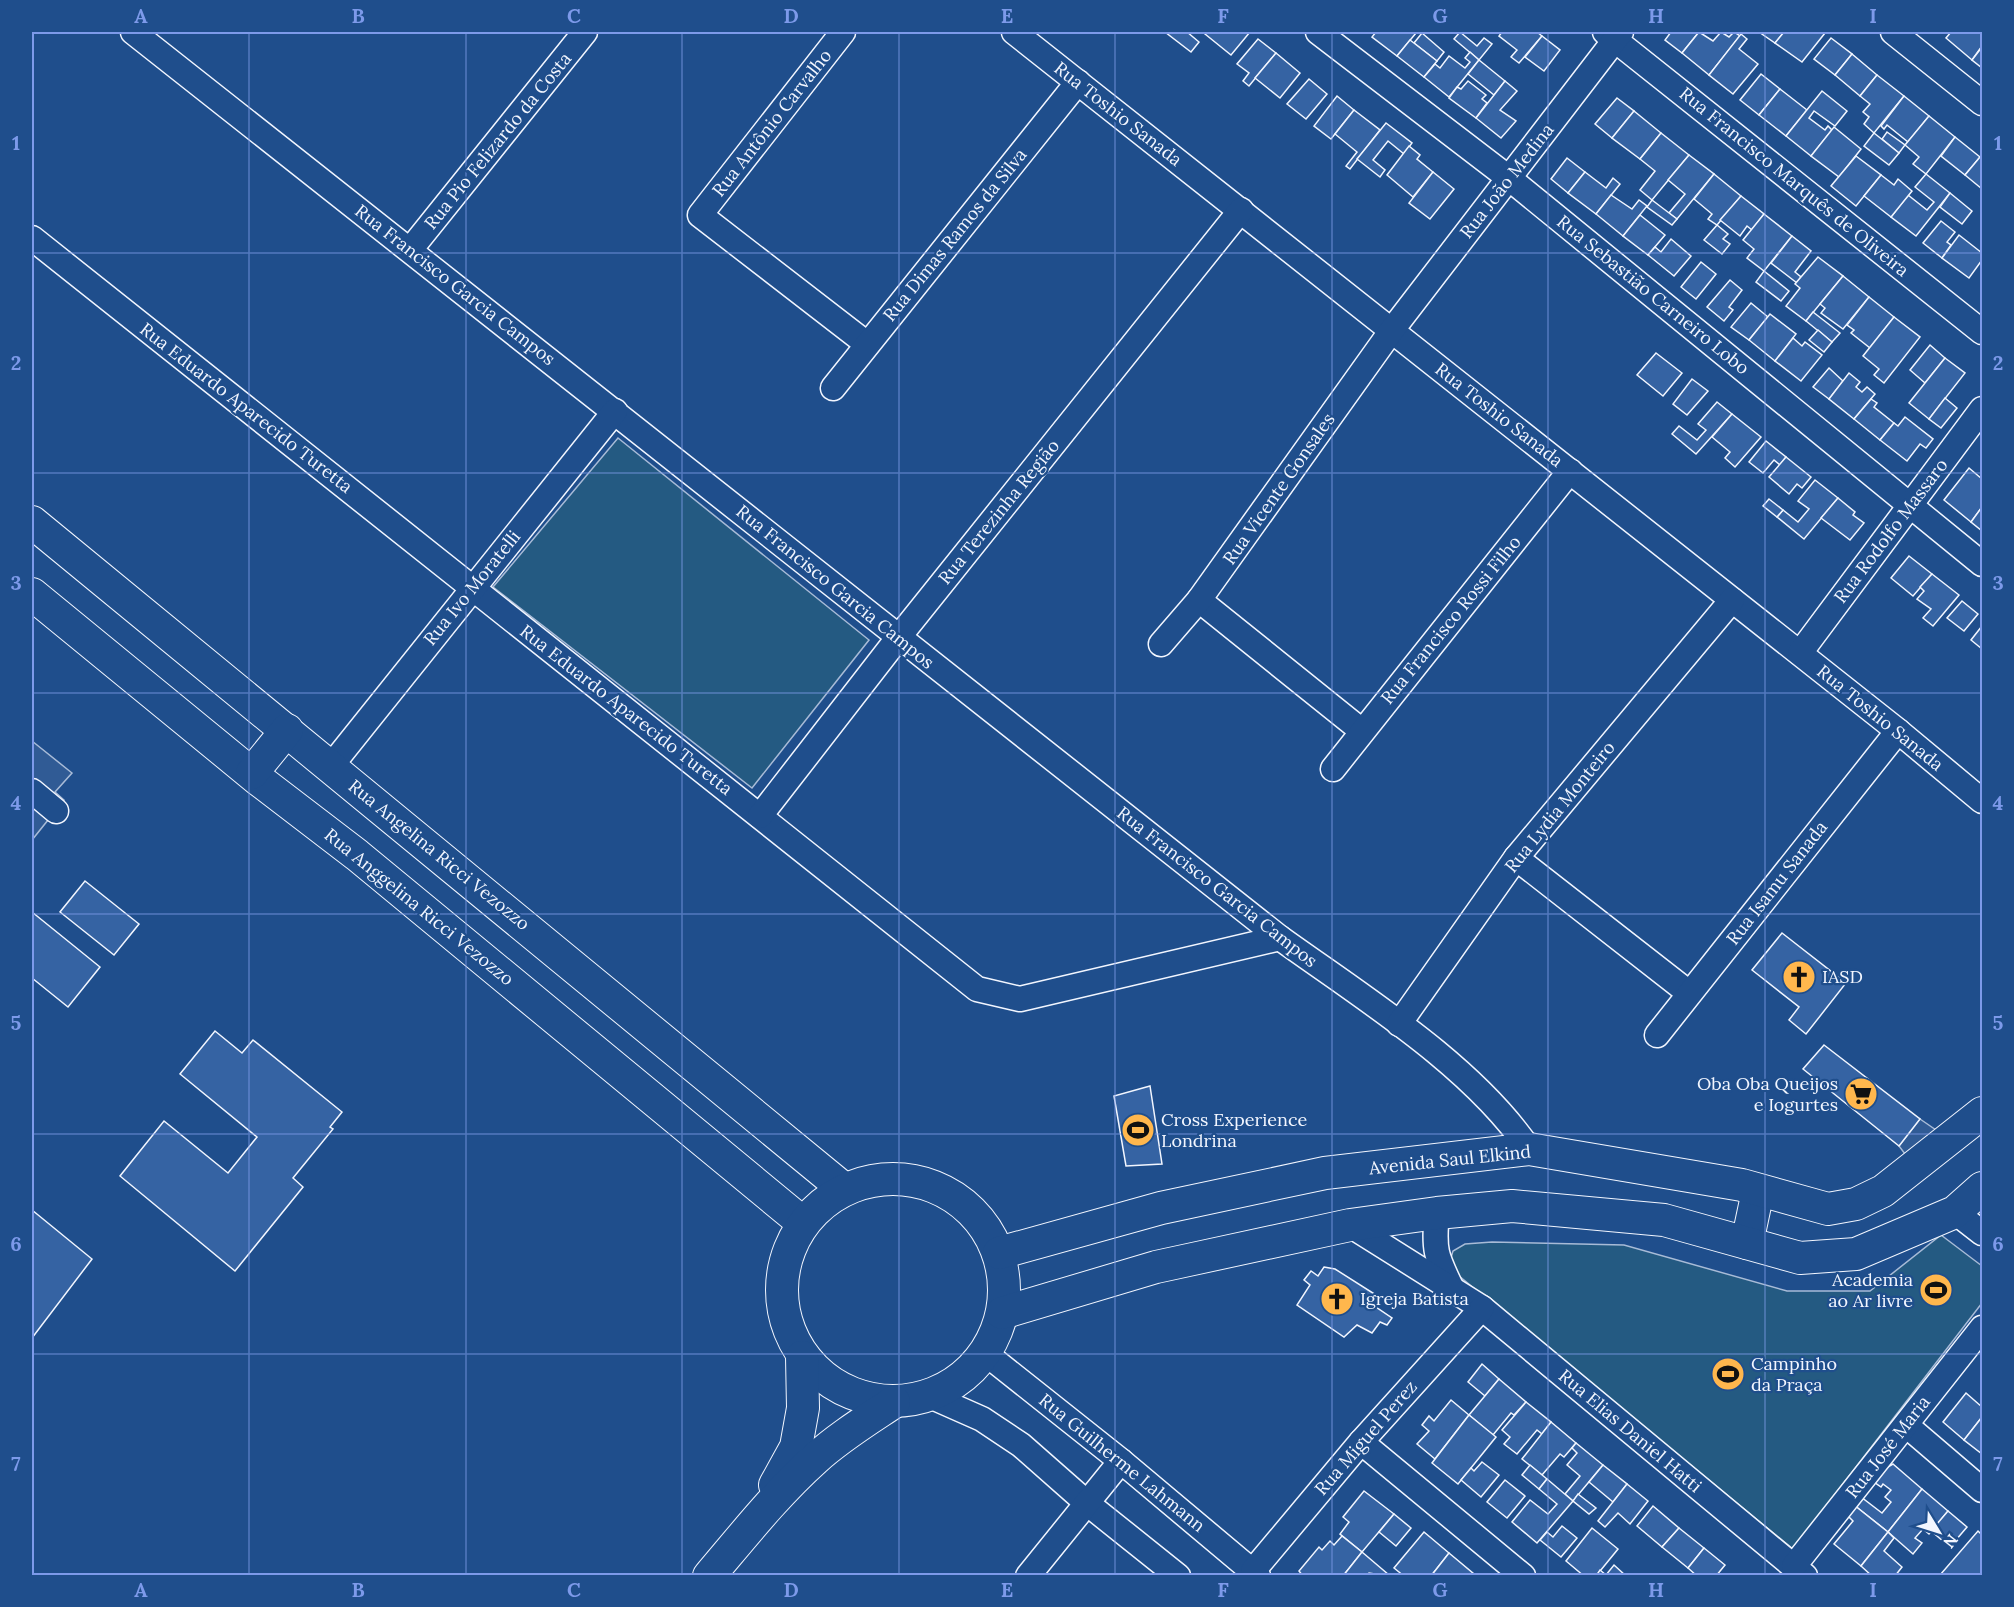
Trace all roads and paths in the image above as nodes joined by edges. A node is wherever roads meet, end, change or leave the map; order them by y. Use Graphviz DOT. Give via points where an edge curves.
graph roads {
  1 [pos="133,32"];
  2 [pos="585,32"];
  3 [pos="843,32"];
  4 [pos="1014,32"];
  5 [pos="1318,32"];
  6 [pos="1893,32"];
  7 [pos="1614,34"];
  8 [pos="1078,82"];
  9 [pos="1983,103"];
  10 [pos="1510,179"];
  11 [pos="1240,210"];
  12 [pos="32,238"];
  13 [pos="410,250"];
  14 [pos="1392,330"];
  15 [pos="1983,332"];
  16 [pos="867,344"];
  17 [pos="833,388"];
  18 [pos="1983,409"];
  19 [pos="615,411"];
  20 [pos="1570,471"];
  21 [pos="1910,504"];
  22 [pos="32,522"];
  23 [pos="1983,564"];
  24 [pos="472,588"];
  25 [pos="32,594"];
  26 [pos="1199,600"];
  27 [pos="1732,600"];
  28 [pos="898,638"];
  29 [pos="1161,644"];
  30 [pos="1800,653"];
  31 [pos="287,730"];
  32 [pos="1362,731"];
  33 [pos="1898,731"];
  34 [pos="331,766"];
  35 [pos="1333,769"];
  36 [pos="252,773"];
  37 [pos="32,791"];
  38 [pos="1983,801"];
  39 [pos="56,811"];
  40 [pos="760,816"];
  41 [pos="1516,858"];
  42 [pos="1280,938"];
  43 [pos="1689,993"];
  44 [pos="1399,1024"];
  45 [pos="1657,1035"];
  46 [pos="1983,1113"];
  47 [pos="1529,1149"];
  48 [pos="1983,1188"];
  49 [pos="844,1189"];
  50 [pos="1758,1191"];
  51 [pos="1955,1212"];
  52 [pos="1437,1213"];
  53 [pos="803,1223"];
  54 [pos="1350,1225"];
  55 [pos="1983,1233"];
  56 [pos="1747,1243"];
  57 [pos="999,1254"];
  58 [pos="1452,1289"];
  59 [pos="1482,1308"];
  60 [pos="1002,1313"];
  61 [pos="1983,1328"];
  62 [pos="985,1353"];
  63 [pos="802,1357"];
  64 [pos="930,1396"];
  65 [pos="894,1402"];
  66 [pos="1906,1425"];
  67 [pos="1361,1442"];
  68 [pos="1121,1461"];
  69 [pos="1983,1490"];
  70 [pos="1088,1504"];
  71 [pos="759,1516"];
  72 [pos="1799,1571"];
  73 [pos="1256,1573"];
  74 [pos="709,1575"];
  75 [pos="1028,1575"];
  76 [pos="1178,1575"];
  77 [pos="1523,1575"];
  1 -- 13 [label="street, Rua Francisco Garcia Campos"];
  2 -- 13 [label="street, Rua Pio Felizardo da Costa"];
  3 -- 16 [label="street, Rua Antônio Carvalho" via="700,215"];
  4 -- 8 [label="street, Rua Toshio Sanada"];
  5 -- 10 [label="street, Rua Sebastião Carneiro Lobo"];
  6 -- 9 [label="street"];
  7 -- 10 [label="street, Rua João Medina"];
  7 -- 15 [label="street, Rua Francisco Marquês de Oliveira"];
  8 -- 11 [label="street, Rua Toshio Sanada"];
  8 -- 16 [label="street, Rua Dimas Ramos da Silva"];
  10 -- 14 [label="street, Rua João Medina"];
  10 -- 21 [label="street, Rua Sebastião Carneiro Lobo"];
  11 -- 14 [label="street, Rua Toshio Sanada"];
  11 -- 28 [label="street, Rua Terezinha Região"];
  12 -- 24 [label="street, Rua Eduardo Aparecido Turetta"];
  13 -- 19 [label="street, Rua Francisco Garcia Campos"];
  14 -- 20 [label="street, Rua Toshio Sanada"];
  14 -- 26 [label="street, Rua Vicente Gonsales"];
  16 -- 17 [label="street, Rua Dimas Ramos da Silva"];
  18 -- 21 [label="street, Rua Rodolfo Massaro"];
  19 -- 24 [label="street, Rua Ivo Moratelli"];
  19 -- 28 [label="street, Rua Francisco Garcia Campos"];
  20 -- 27 [label="street, Rua Toshio Sanada"];
  20 -- 32 [label="street, Rua Francisco Rossi Filho"];
  21 -- 23 [label="street, Rua Sebastião Carneiro Lobo"];
  21 -- 30 [label="street, Rua Rodolfo Massaro"];
  22 -- 31 [label="main road, Rua Angelina Ricci Vezozzo"];
  24 -- 34 [label="street, Rua Ivo Moratelli"];
  24 -- 40 [label="street, Rua Eduardo Aparecido Turetta"];
  25 -- 36 [label="main road, Rua Anggelina Ricci Vezozzo"];
  26 -- 29 [label="street, Rua Vicente Gonsales"];
  26 -- 32 [label="street"];
  27 -- 30 [label="street, Rua Toshio Sanada"];
  27 -- 41 [label="street, Rua Lydia Monteiro"];
  28 -- 40 [label="street, Rua Terezinha Região"];
  28 -- 42 [label="street, Rua Francisco Garcia Campos"];
  30 -- 33 [label="street, Rua Toshio Sanada"];
  31 -- 34 [label="main road, Rua Angelina Ricci Vezozzo"];
  31 -- 36 [label="main road"];
  32 -- 35 [label="street, Rua Francisco Rossi Filho"];
  33 -- 38 [label="street, Rua Toshio Sanada"];
  33 -- 43 [label="street, Rua Isamu Sanada"];
  34 -- 49 [label="main road, Rua Angelina Ricci Vezozzo"];
  36 -- 53 [label="main road, Rua Anggelina Ricci Vezozzo"];
  37 -- 39 [label="street"];
  40 -- 42 [label="street, Rua Eduardo Aparecido Turetta" via="977,989 997,996 1020,999"];
  41 -- 43 [label="street"];
  41 -- 44 [label="street, Rua Lydia Monteiro"];
  42 -- 44 [label="street, Rua Francisco Garcia Campos"];
  43 -- 45 [label="street, Rua Isamu Sanada"];
  44 -- 47 [label="street, Rua Francisco Garcia Campos" via="1493,1102"];
  46 -- 50 [label="main road, Avenida Saul Elkind" via="1883,1191 1856,1204 1828,1209"];
  47 -- 50 [label="main road, Avenida Saul Elkind" via="1641,1166"];
  47 -- 57 [label="main road, Avenida Saul Elkind" via="1325,1173 1161,1208"];
  48 -- 51 [label="main road"];
  49 -- 53 [label="main road"];
  49 -- 57 [label="main road" via="874,1179 906,1179 936,1186 978,1218"];
  50 -- 56 [label="main road"];
  51 -- 55 [label="street"];
  51 -- 56 [label="main road" via="1856,1254 1800,1257"];
  52 -- 54 [label="main road"];
  52 -- 56 [label="main road" via="1512,1206 1664,1220"];
  52 -- 58 [label="street" via="1436,1254"];
  53 -- 63 [label="main road" via="787,1254 780,1290 786,1325"];
  54 -- 58 [label="street, Rua Elias Daniel Hatti"];
  54 -- 60 [label="main road" via="1156,1267"];
  57 -- 60 [label="main road" via="1004,1273"];
  58 -- 59 [label="street, Rua Elias Daniel Hatti"];
  59 -- 67 [label="street, Rua Miguel Perez"];
  59 -- 72 [label="street, Rua Elias Daniel Hatti"];
  60 -- 62 [label="main road"];
  61 -- 66 [label="street, Rua José Maria"];
  62 -- 64 [label="main road" via="961,1379"];
  62 -- 68 [label="street, Rua Guilherme Lahmann"];
  63 -- 65 [label="main road" via="827,1382 859,1398"];
  63 -- 71 [label="main road" via="803,1408 796,1447"];
  64 -- 65 [label="main road"];
  64 -- 70 [label="street" via="982,1419 1021,1445"];
  65 -- 71 [label="main road" via="815,1459"];
  66 -- 69 [label="street"];
  66 -- 72 [label="street, Rua José Maria"];
  67 -- 73 [label="street, Rua Miguel Perez"];
  67 -- 77 [label="street"];
  68 -- 70 [label="street"];
  68 -- 73 [label="street, Rua Guilherme Lahmann"];
  70 -- 75 [label="street"];
  70 -- 76 [label="street"];
  71 -- 74 [label="main road"];
}
